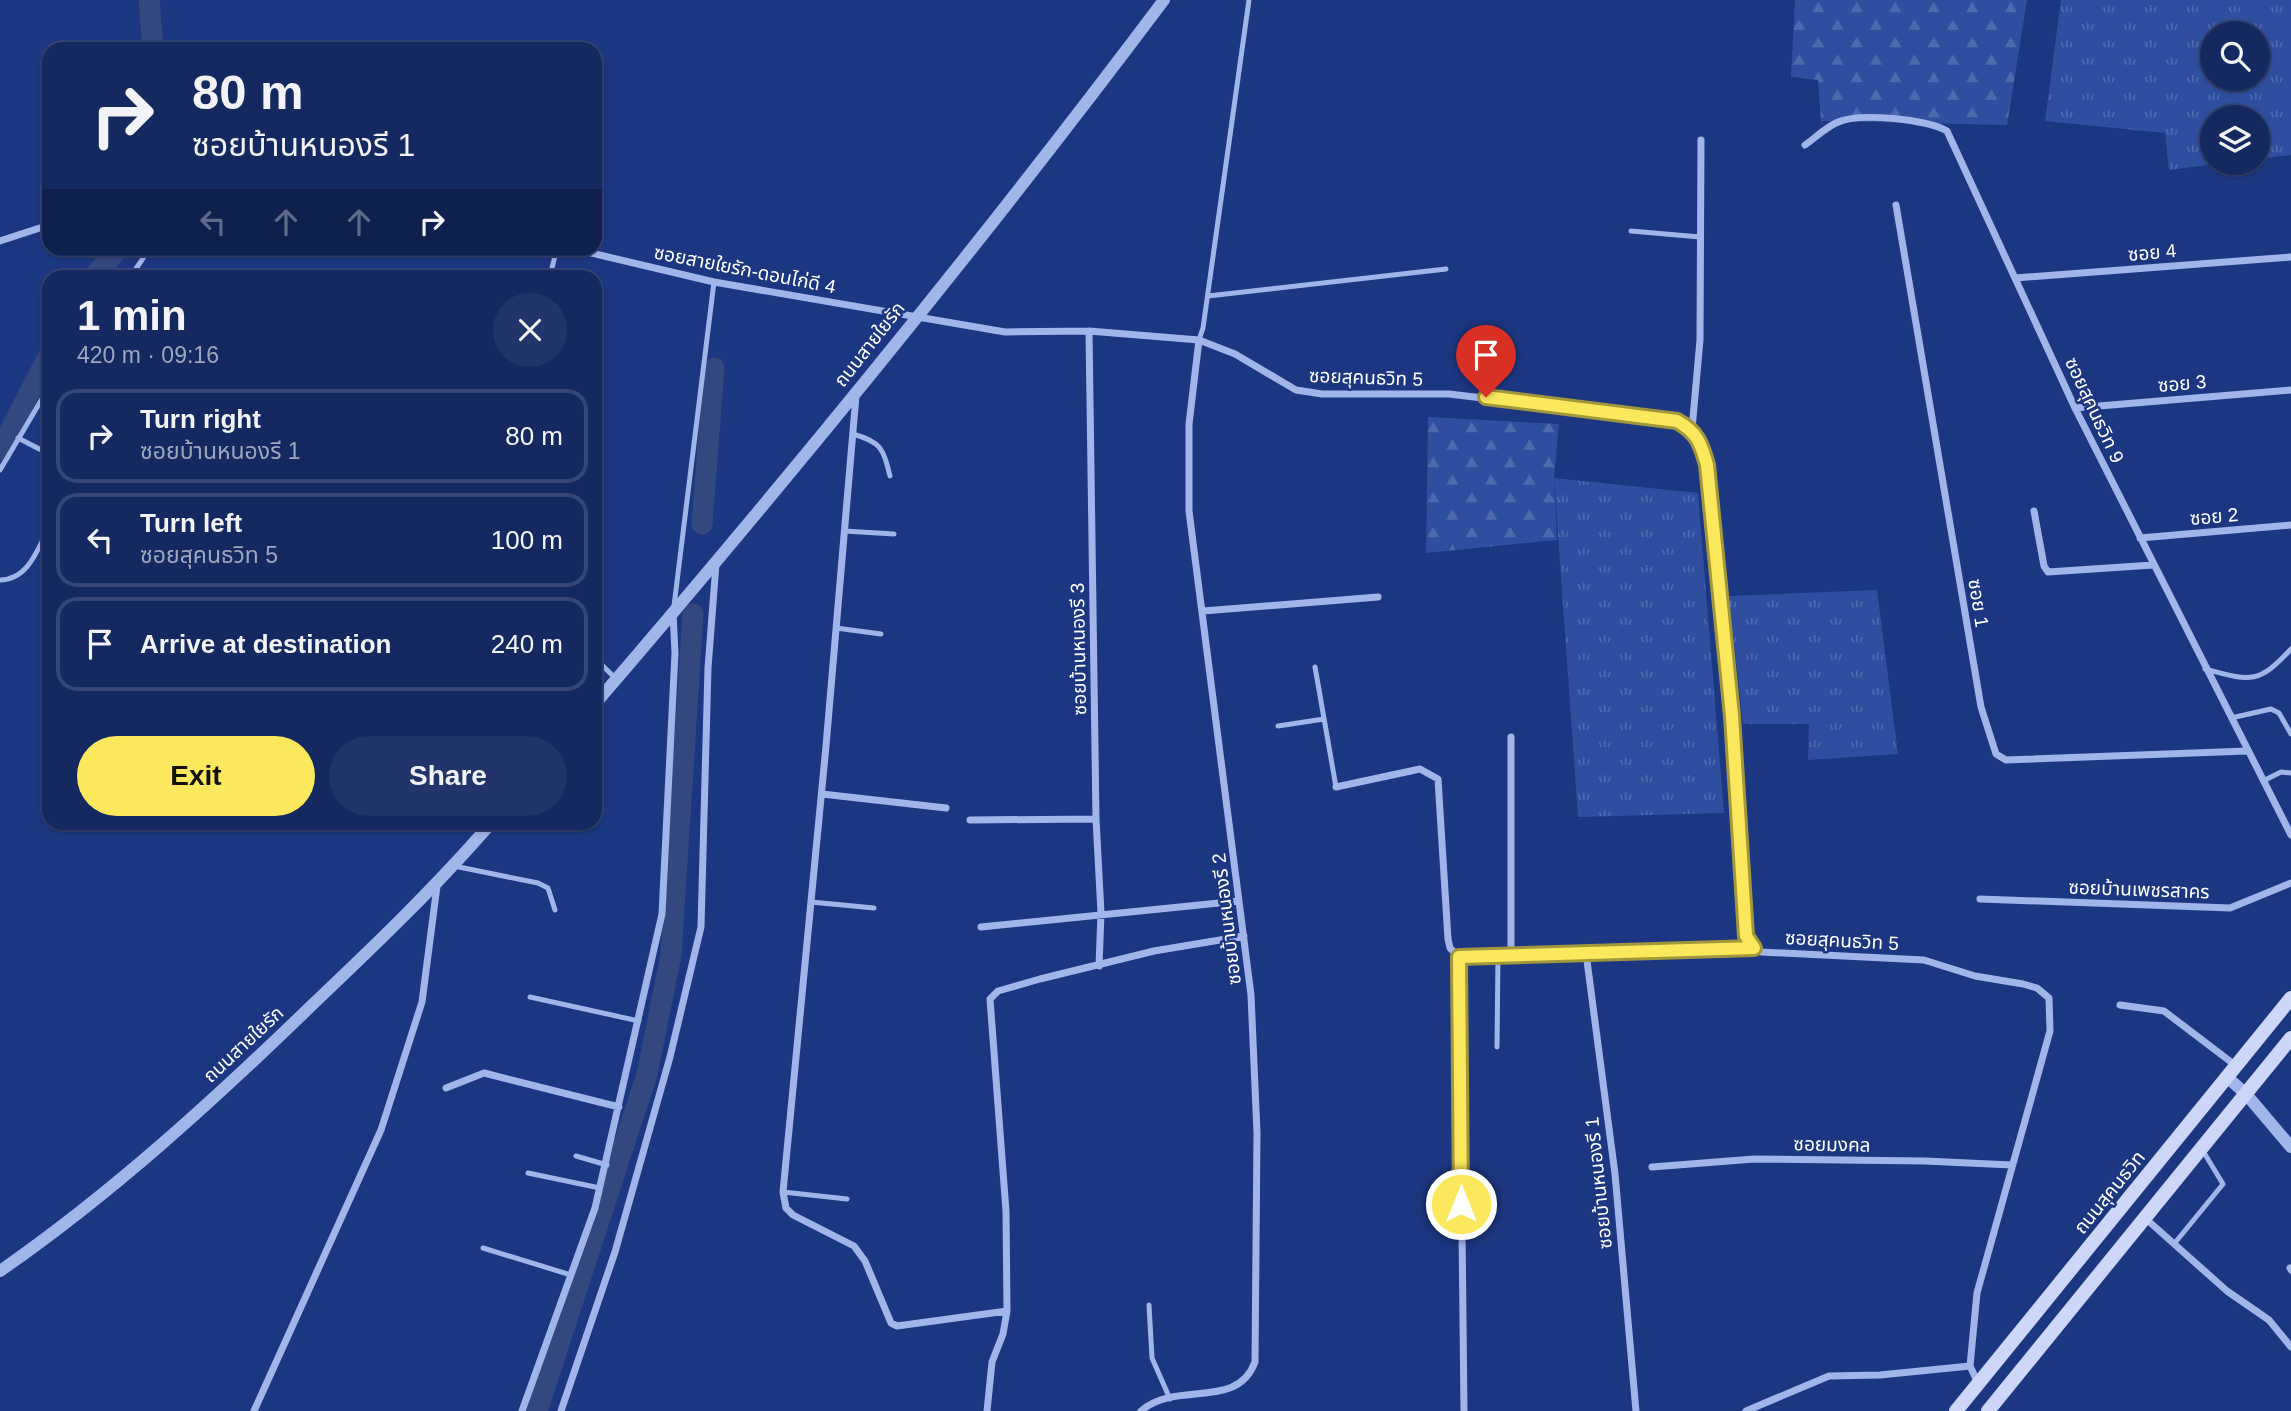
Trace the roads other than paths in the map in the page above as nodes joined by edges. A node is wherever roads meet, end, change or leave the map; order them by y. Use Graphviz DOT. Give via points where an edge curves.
graph roads {
  1 [pos="1164,0"];
  2 [pos="1249,0"];
  3 [pos="1701,140"];
  4 [pos="1805,145"];
  5 [pos="1896,205"];
  6 [pos="42,227"];
  7 [pos="1631,231"];
  8 [pos="1700,237"];
  9 [pos="0,241"];
  10 [pos="602,256"];
  11 [pos="2291,257"];
  12 [pos="1447,269"];
  13 [pos="2015,278"];
  14 [pos="714,282"];
  15 [pos="1208,296"];
  16 [pos="914,318"];
  17 [pos="1089,331"];
  18 [pos="1199,340"];
  19 [pos="2291,390"];
  20 [pos="856,392"];
  21 [pos="42,399"];
  22 [pos="2075,408"];
  23 [pos="1692,429"];
  24 [pos="853,434"];
  25 [pos="18,438"];
  26 [pos="42,450"];
  27 [pos="0,470"];
  28 [pos="890,476"];
  29 [pos="2034,511"];
  30 [pos="2291,525"];
  31 [pos="844,531"];
  32 [pos="894,534"];
  33 [pos="2140,538"];
  34 [pos="42,540"];
  35 [pos="716,560"];
  36 [pos="2153,565"];
  37 [pos="0,580"];
  38 [pos="1378,597"];
  39 [pos="1203,611"];
  40 [pos="673,612"];
  41 [pos="836,628"];
  42 [pos="881,634"];
  43 [pos="2291,649"];
  44 [pos="602,665"];
  45 [pos="1315,667"];
  46 [pos="2205,669"];
  47 [pos="617,679"];
  48 [pos="602,696"];
  49 [pos="2231,718"];
  50 [pos="1324,719"];
  51 [pos="1278,726"];
  52 [pos="2291,734"];
  53 [pos="1511,737"];
  54 [pos="2247,751"];
  55 [pos="2291,773"];
  56 [pos="2263,781"];
  57 [pos="1336,786"];
  58 [pos="822,794"];
  59 [pos="946,808"];
  60 [pos="1096,819"];
  61 [pos="970,820"];
  62 [pos="485,830"];
  63 [pos="2291,835"];
  64 [pos="454,866"];
  65 [pos="2291,883"];
  66 [pos="437,886"];
  67 [pos="1980,899"];
  68 [pos="1239,901"];
  69 [pos="811,902"];
  70 [pos="874,908"];
  71 [pos="555,910"];
  72 [pos="1101,913"];
  73 [pos="981,928"];
  74 [pos="1244,936"];
  75 [pos="1754,948"];
  76 [pos="1586,953"];
  77 [pos="1511,955"];
  78 [pos="1498,956"];
  79 [pos="1459,957"];
  80 [pos="1099,966"];
  81 [pos="530,997"];
  82 [pos="2291,998"];
  83 [pos="2120,1005"];
  84 [pos="639,1021"];
  85 [pos="2291,1038"];
  86 [pos="1497,1047"];
  87 [pos="2231,1072"];
  88 [pos="446,1088"];
  89 [pos="2246,1094"];
  90 [pos="619,1107"];
  91 [pos="2290,1143"];
  92 [pos="2201,1149"];
  93 [pos="576,1156"];
  94 [pos="607,1165"];
  95 [pos="2012,1166"];
  96 [pos="1652,1167"];
  97 [pos="528,1173"];
  98 [pos="600,1188"];
  99 [pos="783,1192"];
  100 [pos="847,1199"];
  101 [pos="2145,1218"];
  102 [pos="2174,1244"];
  103 [pos="483,1248"];
  104 [pos="0,1270"];
  105 [pos="571,1275"];
  106 [pos="1149,1305"];
  107 [pos="1007,1311"];
  108 [pos="2291,1345"];
  109 [pos="1970,1366"];
  110 [pos="1978,1384"];
  111 [pos="1170,1399"];
  112 [pos="254,1411"];
  113 [pos="522,1411"];
  114 [pos="561,1411"];
  115 [pos="987,1411"];
  116 [pos="1141,1411"];
  117 [pos="1464,1411"];
  118 [pos="1636,1411"];
  119 [pos="1746,1411"];
  120 [pos="1956,1411"];
  121 [pos="1988,1411"];
  1 -- 16 [label="street, ถนนสายใยรัก" via="1052,149"];
  2 -- 15 [label="lane"];
  3 -- 8 [label="street"];
  4 -- 13 [label="street, ซอยสุคนธวิท 9" via="1851,118 1936,124 1947,131"];
  5 -- 54 [label="street, ซอย 1" via="1981,707 1996,754 2006,761"];
  6 -- 9 [label="street"];
  7 -- 8 [label="lane"];
  8 -- 23 [label="street" via="1699,375"];
  10 -- 14 [label="street, ซอยสายใยรัก-ดอนไก่ดี 4"];
  11 -- 13 [label="street, ซอย 4"];
  12 -- 15 [label="lane"];
  13 -- 22 [label="street, ซอยสุคนธวิท 9"];
  14 -- 16 [label="street, ซอยสายใยรัก-ดอนไก่ดี 4"];
  14 -- 40 [label="lane"];
  15 -- 18 [label="lane"];
  16 -- 17 [label="street, ซอยสุคนธวิท 5" via="1005,332"];
  16 -- 20 [label="street, ถนนสายใยรัก"];
  17 -- 18 [label="street, ซอยสุคนธวิท 5"];
  17 -- 60 [label="street, ซอยบ้านหนองรี 3"];
  18 -- 23 [label="street, ซอยสุคนธวิท 5" via="1235,354 1296,390 1486,397 1677,421"];
  18 -- 39 [label="street, ซอยบ้านหนองรี 2" via="1187,464"];
  19 -- 22 [label="street, ซอย 3"];
  20 -- 24 [label="street"];
  20 -- 35 [label="street, ถนนสายใยรัก"];
  21 -- 25 [label="lane"];
  22 -- 33 [label="street, ซอยสุคนธวิท 9"];
  23 -- 75 [label="street" via="1707,465 1732,716 1746,936"];
  24 -- 28 [label="lane" via="876,442 885,454"];
  24 -- 31 [label="street"];
  25 -- 26 [label="lane"];
  25 -- 27 [label="lane"];
  29 -- 36 [label="street" via="2048,572"];
  30 -- 33 [label="street, ซอย 2"];
  31 -- 32 [label="lane"];
  31 -- 41 [label="street"];
  33 -- 36 [label="street, ซอยสุคนธวิท 9"];
  34 -- 37 [label="lane" via="23,574"];
  35 -- 40 [label="street, ถนนสายใยรัก"];
  35 -- 114 [label="street" via="708,668 701,927 615,1252"];
  36 -- 46 [label="street, ซอยสุคนธวิท 9"];
  38 -- 39 [label="street"];
  39 -- 68 [label="street, ซอยบ้านหนองรี 2"];
  40 -- 47 [label="street, ถนนสายใยรัก"];
  40 -- 84 [label="street" via="662,914"];
  41 -- 42 [label="lane"];
  41 -- 58 [label="street"];
  43 -- 46 [label="lane" via="2272,669 2250,680"];
  44 -- 47 [label="lane"];
  45 -- 50 [label="lane"];
  46 -- 49 [label="street, ซอยสุคนธวิท 9"];
  47 -- 48 [label="street, ถนนสายใยรัก"];
  49 -- 52 [label="lane" via="2272,709"];
  49 -- 54 [label="street, ซอยสุคนธวิท 9"];
  50 -- 51 [label="lane"];
  50 -- 57 [label="lane"];
  53 -- 77 [label="street"];
  54 -- 56 [label="street, ซอยสุคนธวิท 9"];
  55 -- 56 [label="lane" via="2281,772"];
  56 -- 63 [label="street, ซอยสุคนธวิท 9"];
  57 -- 79 [label="street" via="1420,769 1438,779 1448,939"];
  58 -- 59 [label="street"];
  58 -- 69 [label="street"];
  60 -- 61 [label="street"];
  60 -- 72 [label="street, ซอยบ้านหนองรี 3"];
  62 -- 64 [label="street, ถนนสายใยรัก"];
  64 -- 66 [label="street, ถนนสายใยรัก"];
  64 -- 71 [label="lane" via="538,883 548,888"];
  65 -- 67 [label="street, ซอยบ้านเพชรสาคร" via="2230,908"];
  66 -- 104 [label="street, ถนนสายใยรัก" via="241,1074 58,1231"];
  66 -- 112 [label="street" via="422,1002 381,1130"];
  68 -- 72 [label="street"];
  68 -- 74 [label="street, ซอยบ้านหนองรี 2"];
  69 -- 70 [label="lane"];
  69 -- 99 [label="street"];
  72 -- 73 [label="street"];
  72 -- 80 [label="street, ซอยบ้านหนองรี 3"];
  74 -- 80 [label="street" via="1154,951"];
  74 -- 111 [label="street, ซอยบ้านหนองรี 2" via="1258,1133 1255,1363 1243,1386 1227,1393"];
  75 -- 76 [label="street"];
  75 -- 95 [label="street, ซอยสุคนธวิท 5" via="1924,960 2030,986 2049,998 2050,1031"];
  76 -- 77 [label="street"];
  76 -- 118 [label="street, ซอยบ้านหนองรี 1" via="1615,1174"];
  77 -- 78 [label="street"];
  78 -- 79 [label="street"];
  78 -- 86 [label="lane"];
  79 -- 117 [label="street"];
  80 -- 107 [label="street" via="1007,987 990,999 1006,1211"];
  81 -- 84 [label="lane"];
  82 -- 87 [label="main road, ถนนสุคนธวิท"];
  83 -- 87 [label="street" via="2164,1011"];
  84 -- 90 [label="street"];
  85 -- 89 [label="main road"];
  87 -- 89 [label="street"];
  87 -- 110 [label="main road, ถนนสุคนธวิท"];
  88 -- 90 [label="street" via="484,1073"];
  89 -- 91 [label="street"];
  89 -- 92 [label="main road"];
  90 -- 94 [label="street"];
  92 -- 101 [label="main road"];
  92 -- 102 [label="lane" via="2223,1184"];
  93 -- 94 [label="lane"];
  94 -- 98 [label="street"];
  95 -- 96 [label="street, ซอยมงคล" via="1754,1159"];
  95 -- 109 [label="street, ซอยสุคนธวิท 5" via="1977,1293"];
  97 -- 98 [label="lane"];
  98 -- 105 [label="street"];
  99 -- 100 [label="lane"];
  99 -- 107 [label="street" via="786,1208 793,1215 854,1246 891,1323 897,1326"];
  101 -- 102 [label="street"];
  101 -- 121 [label="main road"];
  102 -- 108 [label="street" via="2227,1291 2269,1320"];
  103 -- 105 [label="lane"];
  105 -- 113 [label="street"];
  106 -- 111 [label="lane" via="1152,1358"];
  107 -- 115 [label="street" via="992,1362"];
  109 -- 110 [label="street, ซอยสุคนธวิท 5"];
  109 -- 119 [label="street" via="1829,1376"];
  110 -- 120 [label="main road, ถนนสุคนธวิท"];
  111 -- 116 [label="street, ซอยบ้านหนองรี 2" via="1153,1400"];
}
